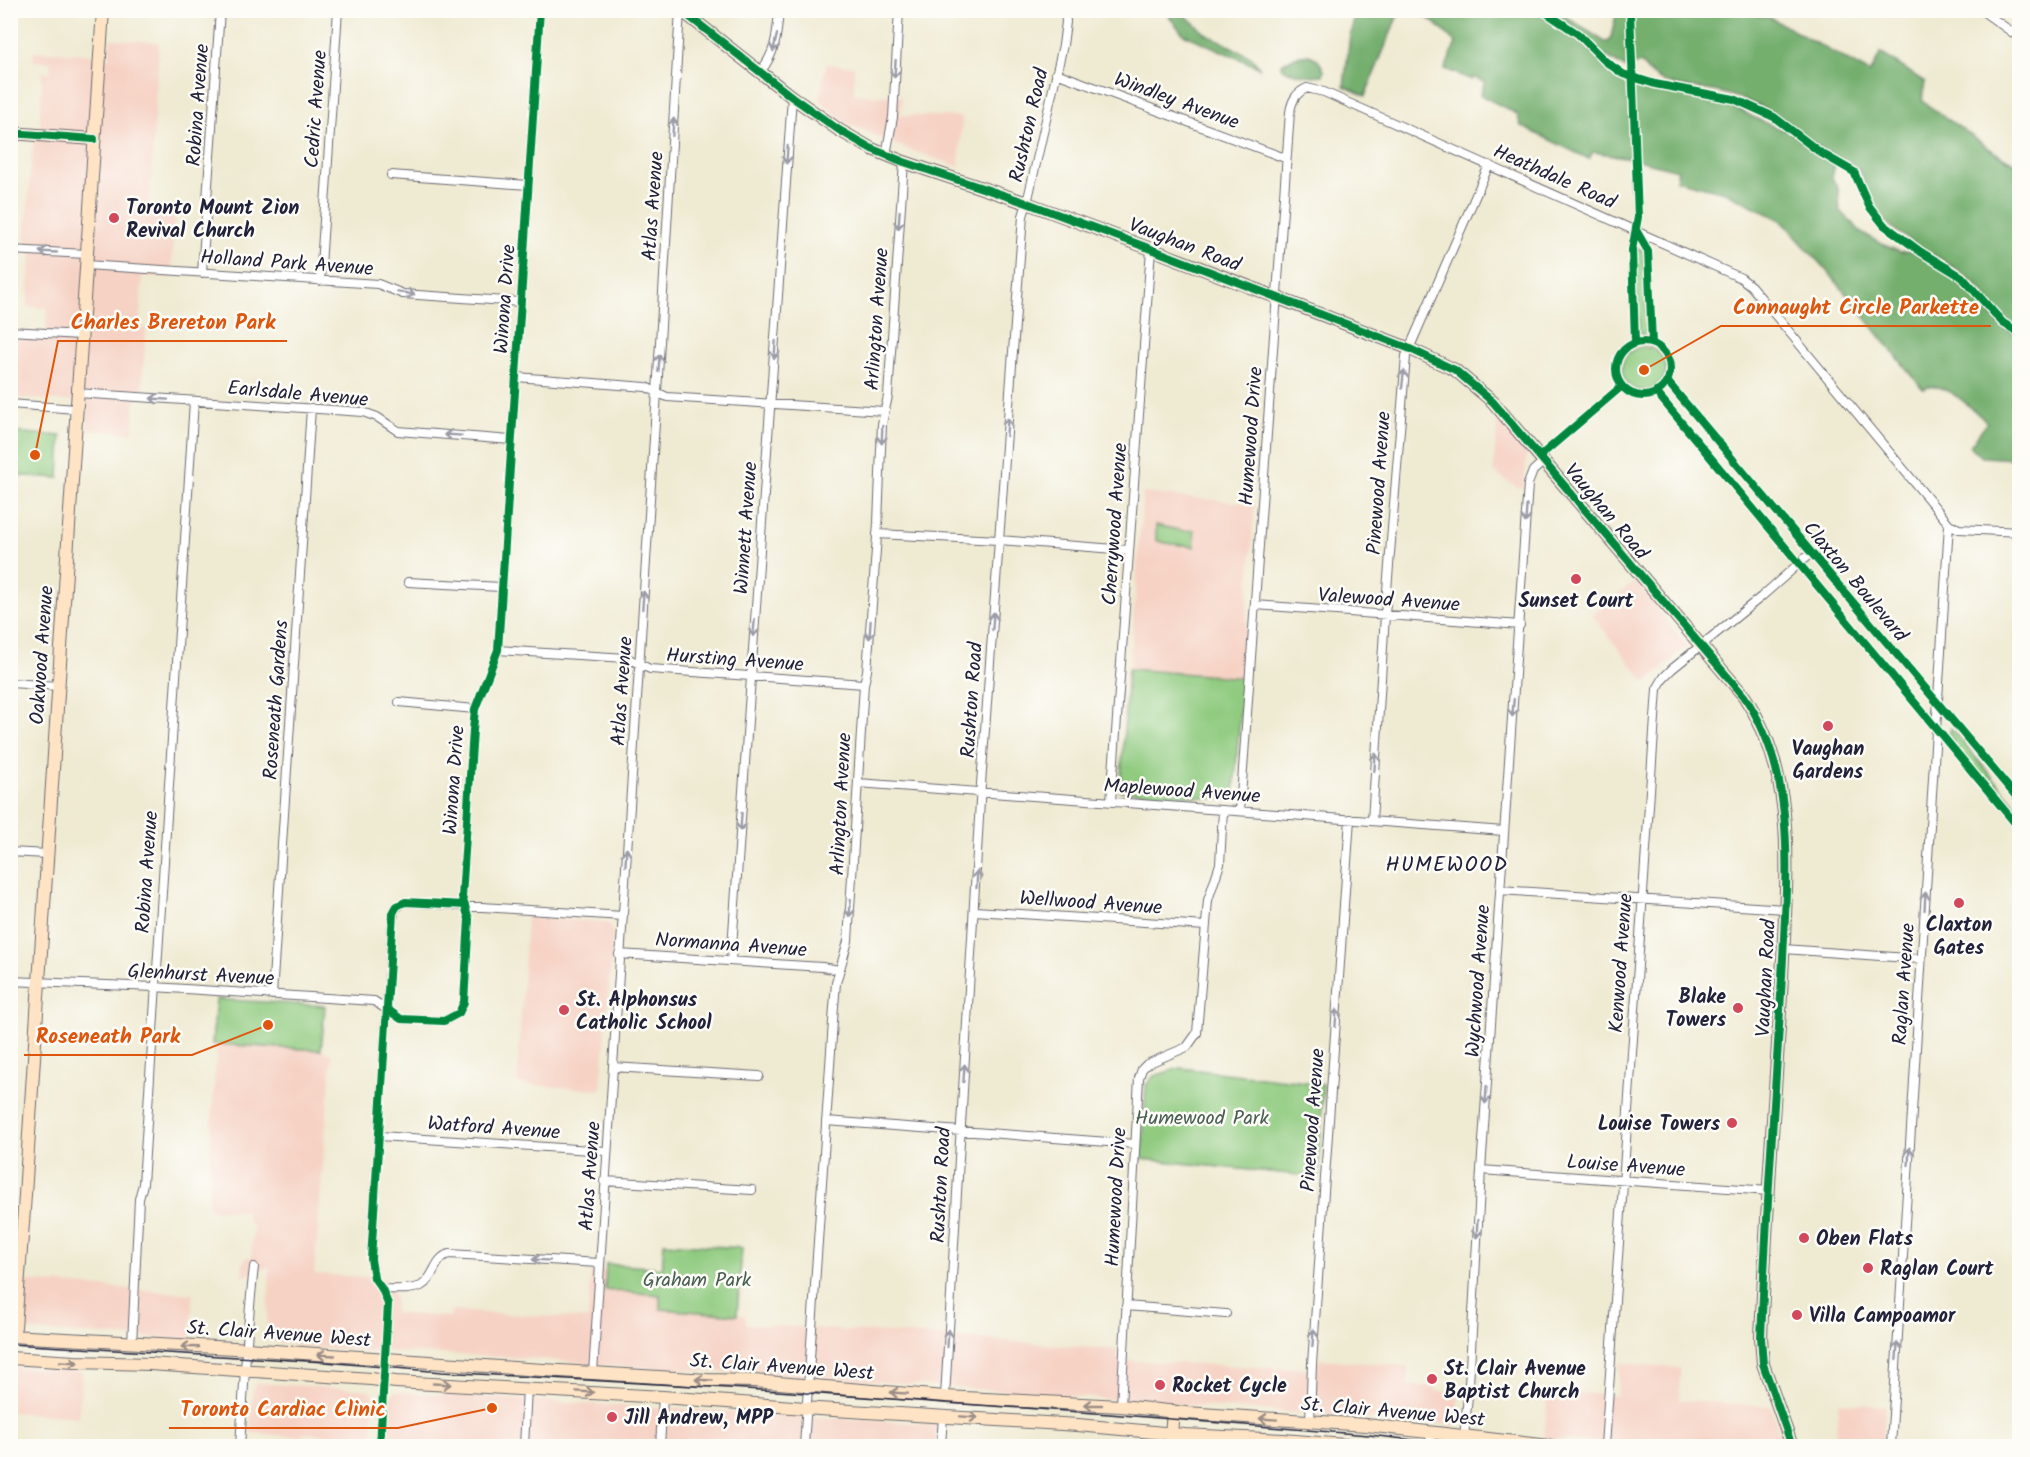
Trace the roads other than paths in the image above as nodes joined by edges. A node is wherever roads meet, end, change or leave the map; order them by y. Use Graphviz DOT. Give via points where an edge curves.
graph roads {
  1 [pos="103,10"];
  2 [pos="220,10"];
  3 [pos="338,10"];
  4 [pos="540,10"];
  5 [pos="680,10"];
  6 [pos="779,10"];
  7 [pos="899,10"];
  8 [pos="1065,10"];
  9 [pos="1981,10"];
  10 [pos="2019,38"];
  11 [pos="760,72"];
  12 [pos="1056,72"];
  13 [pos="1324,92"];
  14 [pos="792,97"];
  15 [pos="10,133"];
  16 [pos="93,140"];
  17 [pos="886,155"];
  18 [pos="1286,158"];
  19 [pos="904,162"];
  20 [pos="1489,165"];
  21 [pos="391,175"];
  22 [pos="1636,180"];
  23 [pos="528,185"];
  24 [pos="1027,203"];
  25 [pos="1636,230"];
  26 [pos="1151,249"];
  27 [pos="10,250"];
  28 [pos="86,260"];
  29 [pos="202,273"];
  30 [pos="320,281"];
  31 [pos="1275,296"];
  32 [pos="520,302"];
  33 [pos="10,331"];
  34 [pos="81,335"];
  35 [pos="1635,342"];
  36 [pos="1652,343"];
  37 [pos="1408,348"];
  38 [pos="516,377"];
  39 [pos="1667,381"];
  40 [pos="1622,386"];
  41 [pos="657,392"];
  42 [pos="1656,392"];
  43 [pos="77,393"];
  44 [pos="194,401"];
  45 [pos="771,403"];
  46 [pos="10,404"];
  47 [pos="312,408"];
  48 [pos="76,409"];
  49 [pos="884,411"];
  50 [pos="511,440"];
  51 [pos="1542,458"];
  52 [pos="1949,524"];
  53 [pos="2019,532"];
  54 [pos="878,534"];
  55 [pos="999,540"];
  56 [pos="1128,550"];
  57 [pos="1811,553"];
  58 [pos="1798,564"];
  59 [pos="408,582"];
  60 [pos="501,588"];
  61 [pos="1255,605"];
  62 [pos="1384,615"];
  63 [pos="1520,625"];
  64 [pos="1700,645"];
  65 [pos="498,650"];
  66 [pos="639,664"];
  67 [pos="750,677"];
  68 [pos="10,683"];
  69 [pos="864,684"];
  70 [pos="59,686"];
  71 [pos="399,702"];
  72 [pos="1937,704"];
  73 [pos="475,709"];
  74 [pos="1936,729"];
  75 [pos="858,783"];
  76 [pos="981,792"];
  77 [pos="1111,801"];
  78 [pos="2019,801"];
  79 [pos="1223,810"];
  80 [pos="1240,811"];
  81 [pos="1350,819"];
  82 [pos="1372,821"];
  83 [pos="2019,829"];
  84 [pos="1504,831"];
  85 [pos="10,852"];
  86 [pos="47,854"];
  87 [pos="1500,890"];
  88 [pos="1641,899"];
  89 [pos="465,905"];
  90 [pos="1785,909"];
  91 [pos="975,911"];
  92 [pos="623,915"];
  93 [pos="1206,926"];
  94 [pos="1784,949"];
  95 [pos="620,954"];
  96 [pos="1921,959"];
  97 [pos="731,961"];
  98 [pos="839,970"];
  99 [pos="10,981"];
  100 [pos="39,982"];
  101 [pos="154,987"];
  102 [pos="272,995"];
  103 [pos="387,1009"];
  104 [pos="613,1067"];
  105 [pos="759,1076"];
  106 [pos="826,1121"];
  107 [pos="960,1132"];
  108 [pos="380,1136"];
  109 [pos="1134,1144"];
  110 [pos="606,1151"];
  111 [pos="1481,1170"];
  112 [pos="604,1180"];
  113 [pos="1622,1181"];
  114 [pos="752,1190"];
  115 [pos="1768,1191"];
  116 [pos="599,1263"];
  117 [pos="254,1266"];
  118 [pos="382,1289"];
  119 [pos="1126,1306"];
  120 [pos="1226,1314"];
  121 [pos="11,1336"];
  122 [pos="132,1344"];
  123 [pos="248,1350"];
  124 [pos="10,1358"];
  125 [pos="385,1359"];
  126 [pos="245,1370"];
  127 [pos="593,1373"];
  128 [pos="384,1381"];
  129 [pos="808,1386"];
  130 [pos="527,1388"];
  131 [pos="663,1397"];
  132 [pos="945,1397"];
  133 [pos="1121,1406"];
  134 [pos="806,1407"];
  135 [pos="1173,1412"];
  136 [pos="943,1416"];
  137 [pos="1310,1422"];
  138 [pos="1431,1432"];
  139 [pos="1171,1433"];
  140 [pos="1464,1437"];
  141 [pos="240,1446"];
  142 [pos="380,1446"];
  143 [pos="524,1446"];
  144 [pos="660,1446"];
  145 [pos="804,1446"];
  146 [pos="941,1446"];
  147 [pos="1170,1446"];
  148 [pos="1357,1446"];
  149 [pos="1430,1446"];
  150 [pos="1550,1446"];
  151 [pos="1605,1446"];
  152 [pos="1792,1446"];
  153 [pos="1891,1446"];
  1 -- 16 [label="street, Oakwood Avenue"];
  2 -- 29 [label="street, Robina Avenue"];
  3 -- 30 [label="street, Cedric Avenue"];
  4 -- 23 [label="street, Winona Drive"];
  5 -- 11 [label="street, Vaughan Road"];
  41 -- 5 [label="street, Atlas Avenue, one-way"];
  6 -- 11 [label="street, one-way" via="771,58"];
  7 -- 17 [label="street, one-way" via="893,117"];
  8 -- 12 [label="street, Rushton Road" via="1063,45"];
  9 -- 10 [label="street"];
  11 -- 14 [label="street, Vaughan Road"];
  12 -- 18 [label="street, Windley Avenue"];
  12 -- 24 [label="street, Rushton Road"];
  13 -- 18 [label="street, Humewood Drive" via="1308,88 1292,100"];
  13 -- 20 [label="street, Heathdale Road"];
  14 -- 17 [label="street, Vaughan Road"];
  14 -- 45 [label="street, Winnett Avenue, one-way"];
  15 -- 16 [label="street"];
  16 -- 28 [label="street, Oakwood Avenue"];
  17 -- 19 [label="street, Vaughan Road"];
  18 -- 31 [label="street, Humewood Drive"];
  19 -- 24 [label="street, Vaughan Road"];
  19 -- 49 [label="street, Arlington Avenue, one-way"];
  20 -- 25 [label="street, Heathdale Road"];
  20 -- 37 [label="street, Pinewood Avenue"];
  21 -- 23 [label="street"];
  22 -- 25 [label="street"];
  23 -- 32 [label="street, Winona Drive"];
  24 -- 26 [label="street, Vaughan Road"];
  55 -- 24 [label="street, Rushton Road, one-way"];
  25 -- 35 [label="street" via="1632,250"];
  25 -- 36 [label="street" via="1648,251"];
  25 -- 52 [label="street, Heathdale Road" via="1741,278 1750,286"];
  26 -- 31 [label="street, Vaughan Road"];
  26 -- 56 [label="street, Cherrywood Avenue"];
  28 -- 27 [label="street, Holland Park Avenue, one-way"];
  28 -- 29 [label="street, Holland Park Avenue"];
  28 -- 34 [label="street, Oakwood Avenue"];
  29 -- 30 [label="street, Holland Park Avenue"];
  30 -- 32 [label="street, Holland Park Avenue, one-way" via="381,284 403,294"];
  31 -- 37 [label="street, Vaughan Road"];
  31 -- 61 [label="street, Humewood Drive"];
  32 -- 38 [label="street, Winona Drive"];
  33 -- 34 [label="street"];
  34 -- 43 [label="street, Oakwood Avenue"];
  35 -- 36 [label="street"];
  35 -- 40 [label="street" via="1621,352 1617,361"];
  36 -- 39 [label="street" via="1660,347 1670,363"];
  37 -- 51 [label="street, Vaughan Road" via="1467,378"];
  62 -- 37 [label="street, Pinewood Avenue, one-way"];
  38 -- 41 [label="street" via="646,387"];
  38 -- 50 [label="street, Winona Drive"];
  39 -- 42 [label="street"];
  39 -- 57 [label="street, Claxton Boulevard"];
  40 -- 42 [label="street" via="1638,395"];
  40 -- 51 [label="street, Wychwood Avenue"];
  41 -- 45 [label="street" via="668,397"];
  66 -- 41 [label="street, Atlas Avenue, one-way"];
  42 -- 58 [label="street, Claxton Boulevard"];
  44 -- 43 [label="street, Earlsdale Avenue, one-way"];
  43 -- 48 [label="street, Oakwood Avenue"];
  44 -- 47 [label="street, Earlsdale Avenue"];
  44 -- 101 [label="street, Robina Avenue"];
  45 -- 49 [label="street"];
  45 -- 67 [label="street, Winnett Avenue, one-way"];
  46 -- 48 [label="street"];
  50 -- 47 [label="street, Earlsdale Avenue, one-way" via="398,431 368,413"];
  47 -- 102 [label="street, Roseneath Gardens"];
  48 -- 70 [label="street, Oakwood Avenue"];
  49 -- 54 [label="street, Arlington Avenue, one-way"];
  50 -- 60 [label="street, Winona Drive"];
  51 -- 63 [label="street, Wychwood Avenue, one-way" via="1528,484"];
  51 -- 64 [label="street, Vaughan Road"];
  52 -- 53 [label="street" via="1959,529"];
  52 -- 72 [label="street, Raglan Avenue"];
  54 -- 55 [label="street"];
  54 -- 69 [label="street, Arlington Avenue, one-way"];
  55 -- 56 [label="street"];
  76 -- 55 [label="street, Rushton Road, one-way"];
  56 -- 77 [label="street, Cherrywood Avenue"];
  57 -- 58 [label="street, Kenwood Avenue"];
  57 -- 72 [label="street, Claxton Boulevard"];
  58 -- 64 [label="street, Kenwood Avenue"];
  58 -- 74 [label="street, Claxton Boulevard"];
  59 -- 60 [label="street"];
  60 -- 65 [label="street, Winona Drive"];
  61 -- 62 [label="street, Valewood Avenue"];
  61 -- 80 [label="street, Humewood Drive"];
  62 -- 63 [label="street, Valewood Avenue"];
  82 -- 62 [label="street, Pinewood Avenue, one-way"];
  63 -- 84 [label="street, Wychwood Avenue, one-way"];
  64 -- 88 [label="street, Kenwood Avenue" via="1664,677 1657,689"];
  64 -- 90 [label="street, Vaughan Road" via="1744,696 1768,741 1786,816"];
  65 -- 66 [label="street, Hursting Avenue" via="627,658"];
  65 -- 73 [label="street, Winona Drive"];
  66 -- 67 [label="street, Hursting Avenue" via="650,669"];
  92 -- 66 [label="street, Atlas Avenue, one-way"];
  67 -- 69 [label="street, Hursting Avenue"];
  67 -- 97 [label="street, Winnett Avenue, one-way"];
  68 -- 70 [label="street"];
  69 -- 75 [label="street, Arlington Avenue"];
  70 -- 86 [label="street, Oakwood Avenue"];
  71 -- 73 [label="street"];
  72 -- 74 [label="street, Raglan Avenue"];
  72 -- 78 [label="street, Claxton Boulevard"];
  73 -- 89 [label="street, Winona Drive" via="462,897"];
  74 -- 83 [label="street, Claxton Boulevard"];
  96 -- 74 [label="street, Raglan Avenue, one-way"];
  75 -- 76 [label="street, Maplewood Avenue"];
  75 -- 98 [label="street, Arlington Avenue, one-way" via="848,941"];
  76 -- 77 [label="street, Maplewood Avenue"];
  91 -- 76 [label="street, Rushton Road, one-way"];
  77 -- 79 [label="street, Maplewood Avenue"];
  79 -- 80 [label="street, Maplewood Avenue"];
  79 -- 93 [label="street, Humewood Drive" via="1220,864 1209,895"];
  80 -- 81 [label="street, Maplewood Avenue"];
  81 -- 82 [label="street, Maplewood Avenue"];
  137 -- 81 [label="street, Pinewood Avenue, one-way"];
  82 -- 84 [label="street, Maplewood Avenue"];
  84 -- 87 [label="street, Wychwood Avenue"];
  85 -- 86 [label="street"];
  86 -- 100 [label="street, Oakwood Avenue"];
  87 -- 88 [label="street"];
  87 -- 111 [label="street, Wychwood Avenue, one-way"];
  88 -- 90 [label="street"];
  88 -- 113 [label="street, Kenwood Avenue"];
  89 -- 92 [label="street"];
  89 -- 103 [label="street" via="405,902 397,906 392,923"];
  89 -- 103 [label="street, Winona Drive" via="470,919 464,1002 459,1013 444,1021 401,1018"];
  90 -- 94 [label="street, Vaughan Road"];
  91 -- 93 [label="street, Wellwood Avenue"];
  107 -- 91 [label="street, Rushton Road, one-way"];
  92 -- 95 [label="street, Atlas Avenue"];
  93 -- 109 [label="street, Humewood Drive" via="1197,1033 1187,1047 1142,1069 1138,1078"];
  94 -- 96 [label="street"];
  94 -- 115 [label="street, Vaughan Road"];
  95 -- 97 [label="street, Normanna Avenue"];
  95 -- 104 [label="street, Atlas Avenue"];
  153 -- 96 [label="street, Raglan Avenue, one-way"];
  97 -- 98 [label="street, Normanna Avenue"];
  98 -- 106 [label="street, Arlington Avenue"];
  99 -- 100 [label="street, Glenhurst Avenue"];
  100 -- 101 [label="street, Glenhurst Avenue"];
  100 -- 121 [label="street, Oakwood Avenue" via="17,1312"];
  101 -- 102 [label="street, Glenhurst Avenue"];
  101 -- 122 [label="street, Robina Avenue"];
  102 -- 103 [label="street, Glenhurst Avenue" via="374,1001"];
  103 -- 108 [label="street"];
  104 -- 105 [label="street"];
  104 -- 110 [label="street, Atlas Avenue"];
  106 -- 107 [label="street"];
  106 -- 129 [label="street, Arlington Avenue"];
  107 -- 109 [label="street"];
  132 -- 107 [label="street, Rushton Road, one-way"];
  108 -- 110 [label="street, Watford Avenue"];
  108 -- 118 [label="street" via="371,1259 374,1278"];
  109 -- 119 [label="street, Humewood Drive"];
  110 -- 112 [label="street, Atlas Avenue"];
  111 -- 113 [label="street, Louise Avenue"];
  111 -- 140 [label="street, Wychwood Avenue, one-way"];
  112 -- 114 [label="street"];
  112 -- 116 [label="street, Atlas Avenue"];
  113 -- 115 [label="street, Louise Avenue"];
  113 -- 151 [label="street, Kenwood Avenue"];
  115 -- 152 [label="street, Vaughan Road" via="1761,1354"];
  116 -- 118 [label="street, one-way" via="446,1254 428,1280 419,1286"];
  116 -- 127 [label="street, Atlas Avenue"];
  117 -- 123 [label="street"];
  118 -- 125 [label="street" via="388,1310"];
  119 -- 120 [label="street"];
  119 -- 133 [label="street, Humewood Drive"];
  121 -- 122 [label="street, St. Clair Avenue West"];
  123 -- 122 [label="street, St. Clair Avenue West, one-way"];
  125 -- 123 [label="street, St. Clair Avenue West, one-way"];
  123 -- 126 [label="street"];
  124 -- 126 [label="street, St. Clair Avenue West, one-way"];
  125 -- 127 [label="street, St. Clair Avenue West"];
  125 -- 128 [label="street"];
  126 -- 128 [label="street, St. Clair Avenue West"];
  126 -- 141 [label="street"];
  129 -- 127 [label="street, St. Clair Avenue West, one-way"];
  128 -- 130 [label="street, St. Clair Avenue West, one-way"];
  128 -- 142 [label="street"];
  132 -- 129 [label="street, St. Clair Avenue West, one-way"];
  129 -- 134 [label="street, Arlington Avenue"];
  130 -- 131 [label="street, St. Clair Avenue West, one-way"];
  130 -- 143 [label="street"];
  131 -- 134 [label="street, St. Clair Avenue West"];
  131 -- 144 [label="street"];
  133 -- 132 [label="street, St. Clair Avenue West, one-way"];
  133 -- 135 [label="street, St. Clair Avenue West"];
  134 -- 136 [label="street, St. Clair Avenue West"];
  134 -- 145 [label="street, Arlington Avenue"];
  137 -- 135 [label="street, St. Clair Avenue West, one-way"];
  135 -- 139 [label="street"];
  136 -- 139 [label="street, St. Clair Avenue West, one-way"];
  136 -- 146 [label="street"];
  137 -- 138 [label="street, St. Clair Avenue West"];
  138 -- 140 [label="street, St. Clair Avenue West"];
  138 -- 149 [label="street"];
  139 -- 147 [label="street"];
  139 -- 148 [label="street, St. Clair Avenue West"];
  140 -- 150 [label="street, St. Clair Avenue West"];
}
